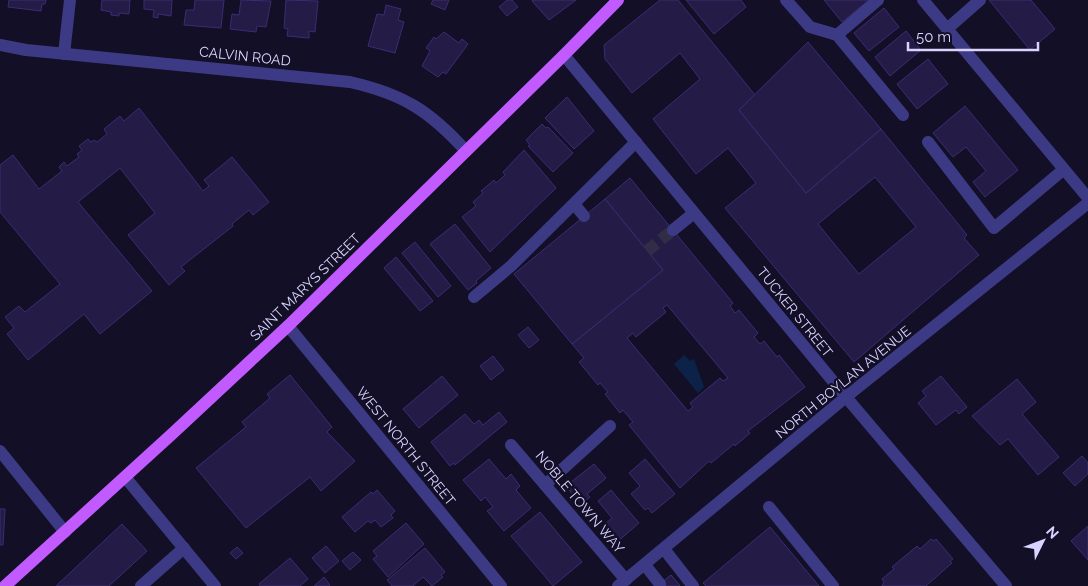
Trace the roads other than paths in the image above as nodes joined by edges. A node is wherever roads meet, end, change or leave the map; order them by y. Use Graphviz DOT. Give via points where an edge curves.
graph roads {
  1 [pos="70,0"];
  2 [pos="618,0"];
  3 [pos="786,0"];
  4 [pos="878,0"];
  5 [pos="980,0"];
  6 [pos="927,1"];
  7 [pos="947,29"];
  8 [pos="837,35"];
  9 [pos="0,45"];
  10 [pos="64,54"];
  11 [pos="564,55"];
  12 [pos="903,115"];
  13 [pos="636,142"];
  14 [pos="928,142"];
  15 [pos="466,151"];
  16 [pos="1063,170"];
  17 [pos="1088,198"];
  18 [pos="1088,203"];
  19 [pos="574,204"];
  20 [pos="694,212"];
  21 [pos="584,216"];
  22 [pos="673,230"];
  23 [pos="474,296"];
  24 [pos="288,326"];
  25 [pos="846,397"];
  26 [pos="610,426"];
  27 [pos="511,445"];
  28 [pos="0,451"];
  29 [pos="125,477"];
  30 [pos="545,485"];
  31 [pos="769,507"];
  32 [pos="65,532"];
  33 [pos="184,548"];
  34 [pos="664,549"];
  35 [pos="645,565"];
  36 [pos="622,583"];
  37 [pos="660,584"];
  38 [pos="5,586"];
  39 [pos="141,586"];
  40 [pos="215,586"];
  41 [pos="501,586"];
  42 [pos="693,586"];
  43 [pos="833,586"];
  44 [pos="1006,586"];
  1 -- 10 [label="street"];
  2 -- 11 [label="main road, SAINT MARYS STREET"];
  3 -- 8 [label="street" via="810,27"];
  4 -- 8 [label="street"];
  5 -- 7 [label="street"];
  6 -- 7 [label="street"];
  7 -- 16 [label="street"];
  8 -- 12 [label="street"];
  9 -- 10 [label="street, CALVIN ROAD"];
  10 -- 15 [label="street, CALVIN ROAD" via="350,82 371,87 407,100"];
  11 -- 13 [label="street, TUCKER STREET"];
  11 -- 15 [label="main road, SAINT MARYS STREET"];
  13 -- 19 [label="street"];
  13 -- 20 [label="street, TUCKER STREET"];
  14 -- 16 [label="street" via="994,228"];
  15 -- 24 [label="main road, SAINT MARYS STREET"];
  16 -- 17 [label="street"];
  18 -- 25 [label="street, NORTH BOYLAN AVENUE"];
  19 -- 21 [label="street"];
  19 -- 23 [label="street" via="511,266"];
  20 -- 22 [label="street"];
  20 -- 25 [label="street, TUCKER STREET"];
  24 -- 29 [label="main road, SAINT MARYS STREET"];
  24 -- 41 [label="street, WEST NORTH STREET"];
  25 -- 34 [label="street, NORTH BOYLAN AVENUE"];
  25 -- 44 [label="street, TUCKER STREET"];
  26 -- 30 [label="street"];
  27 -- 30 [label="street, NOBLE TOWN WAY"];
  28 -- 32 [label="street"];
  29 -- 32 [label="main road, SAINT MARYS STREET"];
  29 -- 33 [label="street"];
  30 -- 36 [label="street, NOBLE TOWN WAY"];
  31 -- 43 [label="street"];
  32 -- 38 [label="main road, SAINT MARYS STREET"];
  33 -- 39 [label="street"];
  33 -- 40 [label="street"];
  34 -- 35 [label="street, NORTH BOYLAN AVENUE"];
  34 -- 42 [label="street"];
  35 -- 36 [label="street, NORTH BOYLAN AVENUE"];
  35 -- 37 [label="street"];
}
